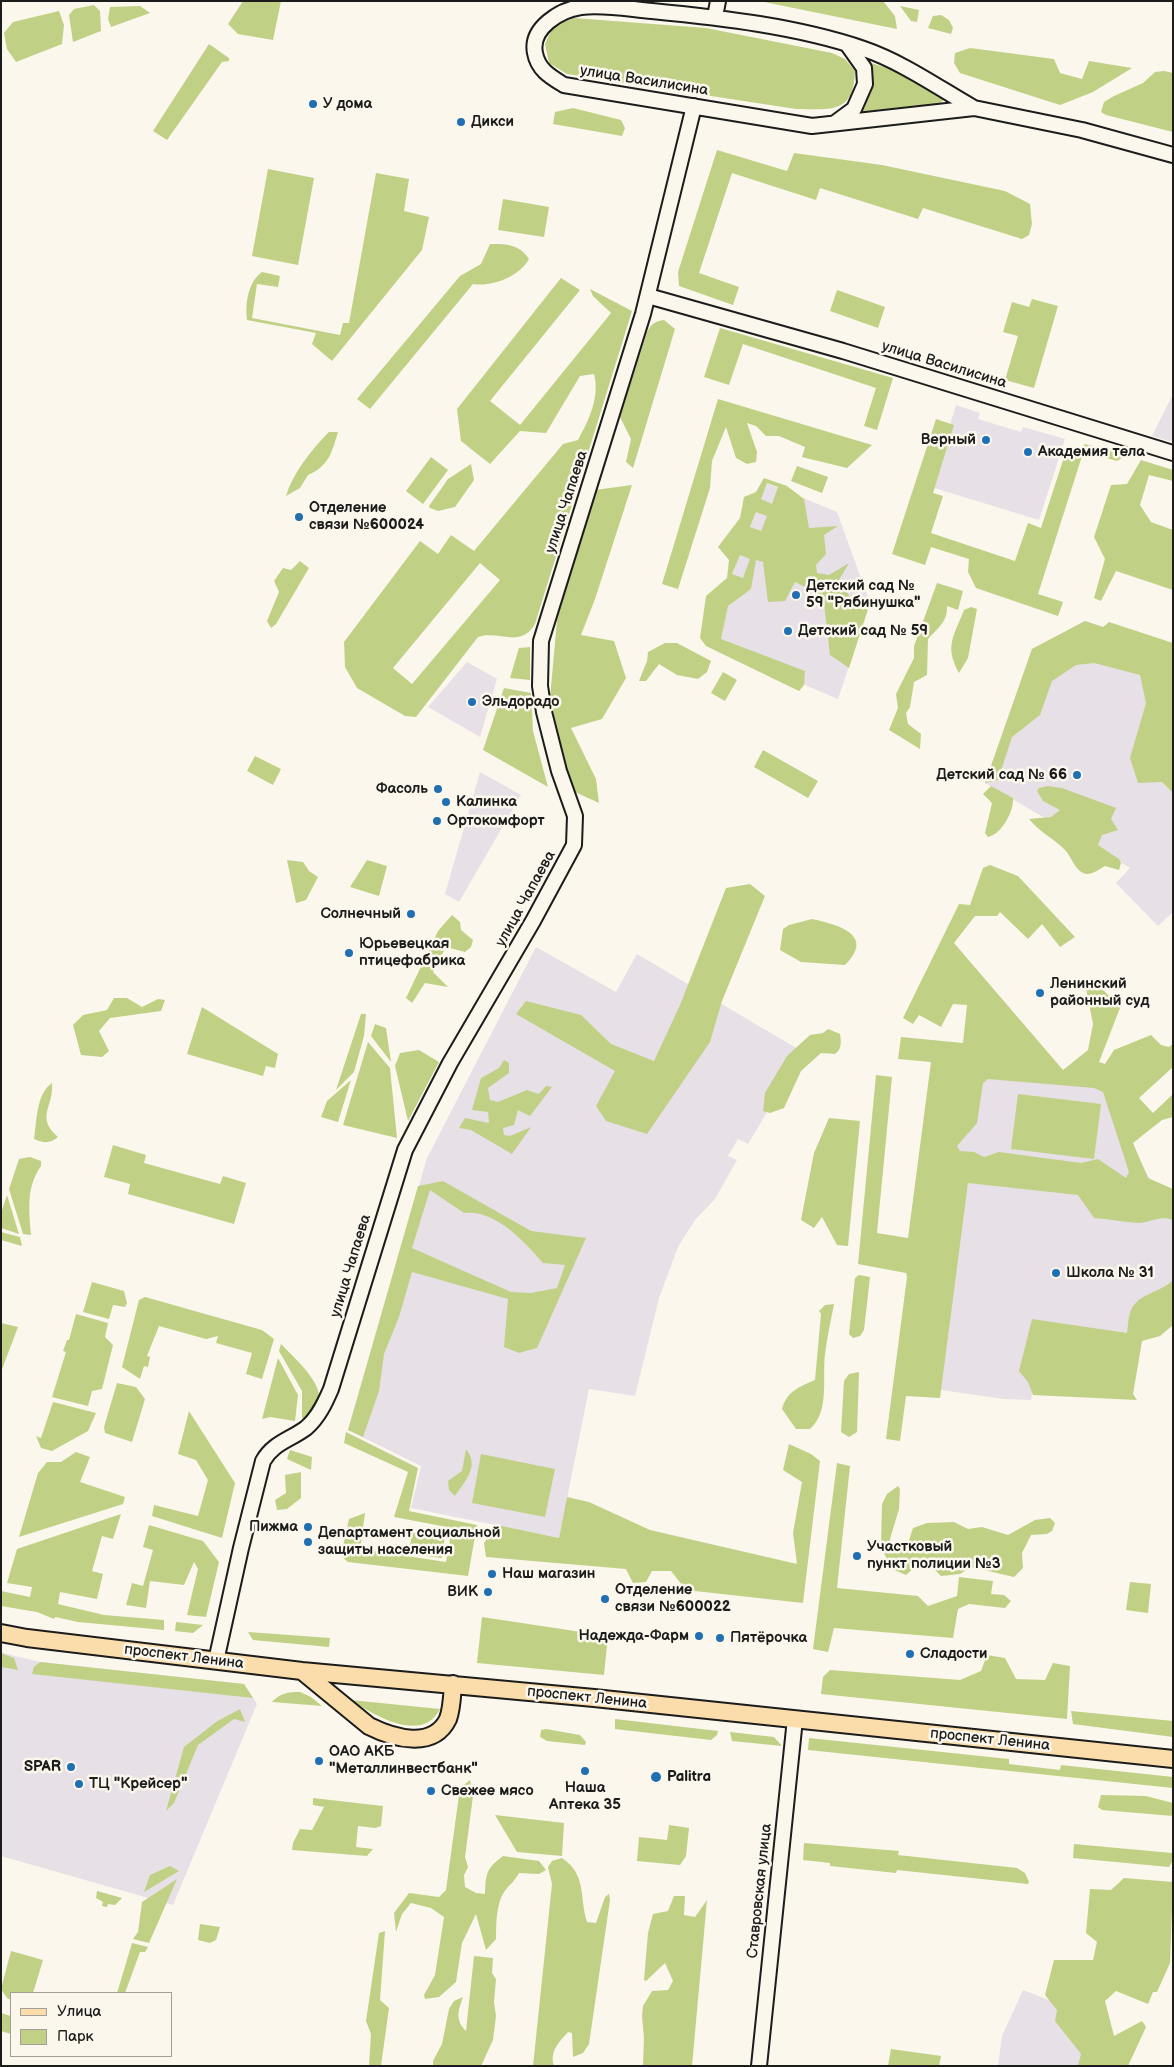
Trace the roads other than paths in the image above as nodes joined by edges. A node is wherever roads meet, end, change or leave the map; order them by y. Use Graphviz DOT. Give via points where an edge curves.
graph roads {
  1 [pos="718,1"];
  2 [pos="715,17"];
  3 [pos="847,44"];
  4 [pos="694,106"];
  5 [pos="974,108"];
  6 [pos="833,125"];
  7 [pos="1173,155"];
  8 [pos="648,296"];
  9 [pos="1173,452"];
  10 [pos="1,1633"];
  11 [pos="216,1661"];
  12 [pos="302,1671"];
  13 [pos="453,1684"];
  14 [pos="795,1720"];
  15 [pos="1173,1759"];
  16 [pos="759,2066"];
  1 -- 2 [label="street"];
  2 -- 3 [label="street, улица Василисина"];
  2 -- 4 [label="street, улица Василисина" via="602,6 580,7 550,20 536,40 534,52 544,72 564,85"];
  3 -- 5 [label="street, улица Василисина" via="887,59"];
  3 -- 6 [label="street" via="864,68 865,84 854,109"];
  4 -- 6 [label="street, улица Василисина" via="812,126"];
  4 -- 8 [label="street, улица Чапаева"];
  5 -- 6 [label="street, улица Василисина"];
  5 -- 7 [label="street, улица Василисина" via="1082,130"];
  8 -- 9 [label="street, улица Василисина" via="844,351"];
  8 -- 11 [label="street, улица Чапаева" via="541,641 540,686 544,712 576,816 574,845 450,1063 405,1150 322,1410 306,1428 270,1449 263,1461"];
  10 -- 11 [label="main road, проспект Ленина"];
  11 -- 12 [label="main road, проспект Ленина"];
  12 -- 13 [label="main road, проспект Ленина"];
  12 -- 13 [label="main road" via="369,1726 407,1738 428,1737 444,1726 450,1712"];
  13 -- 14 [label="main road, проспект Ленина"];
  14 -- 15 [label="main road, проспект Ленина"];
  14 -- 16 [label="street, Ставровская улица"];
}
